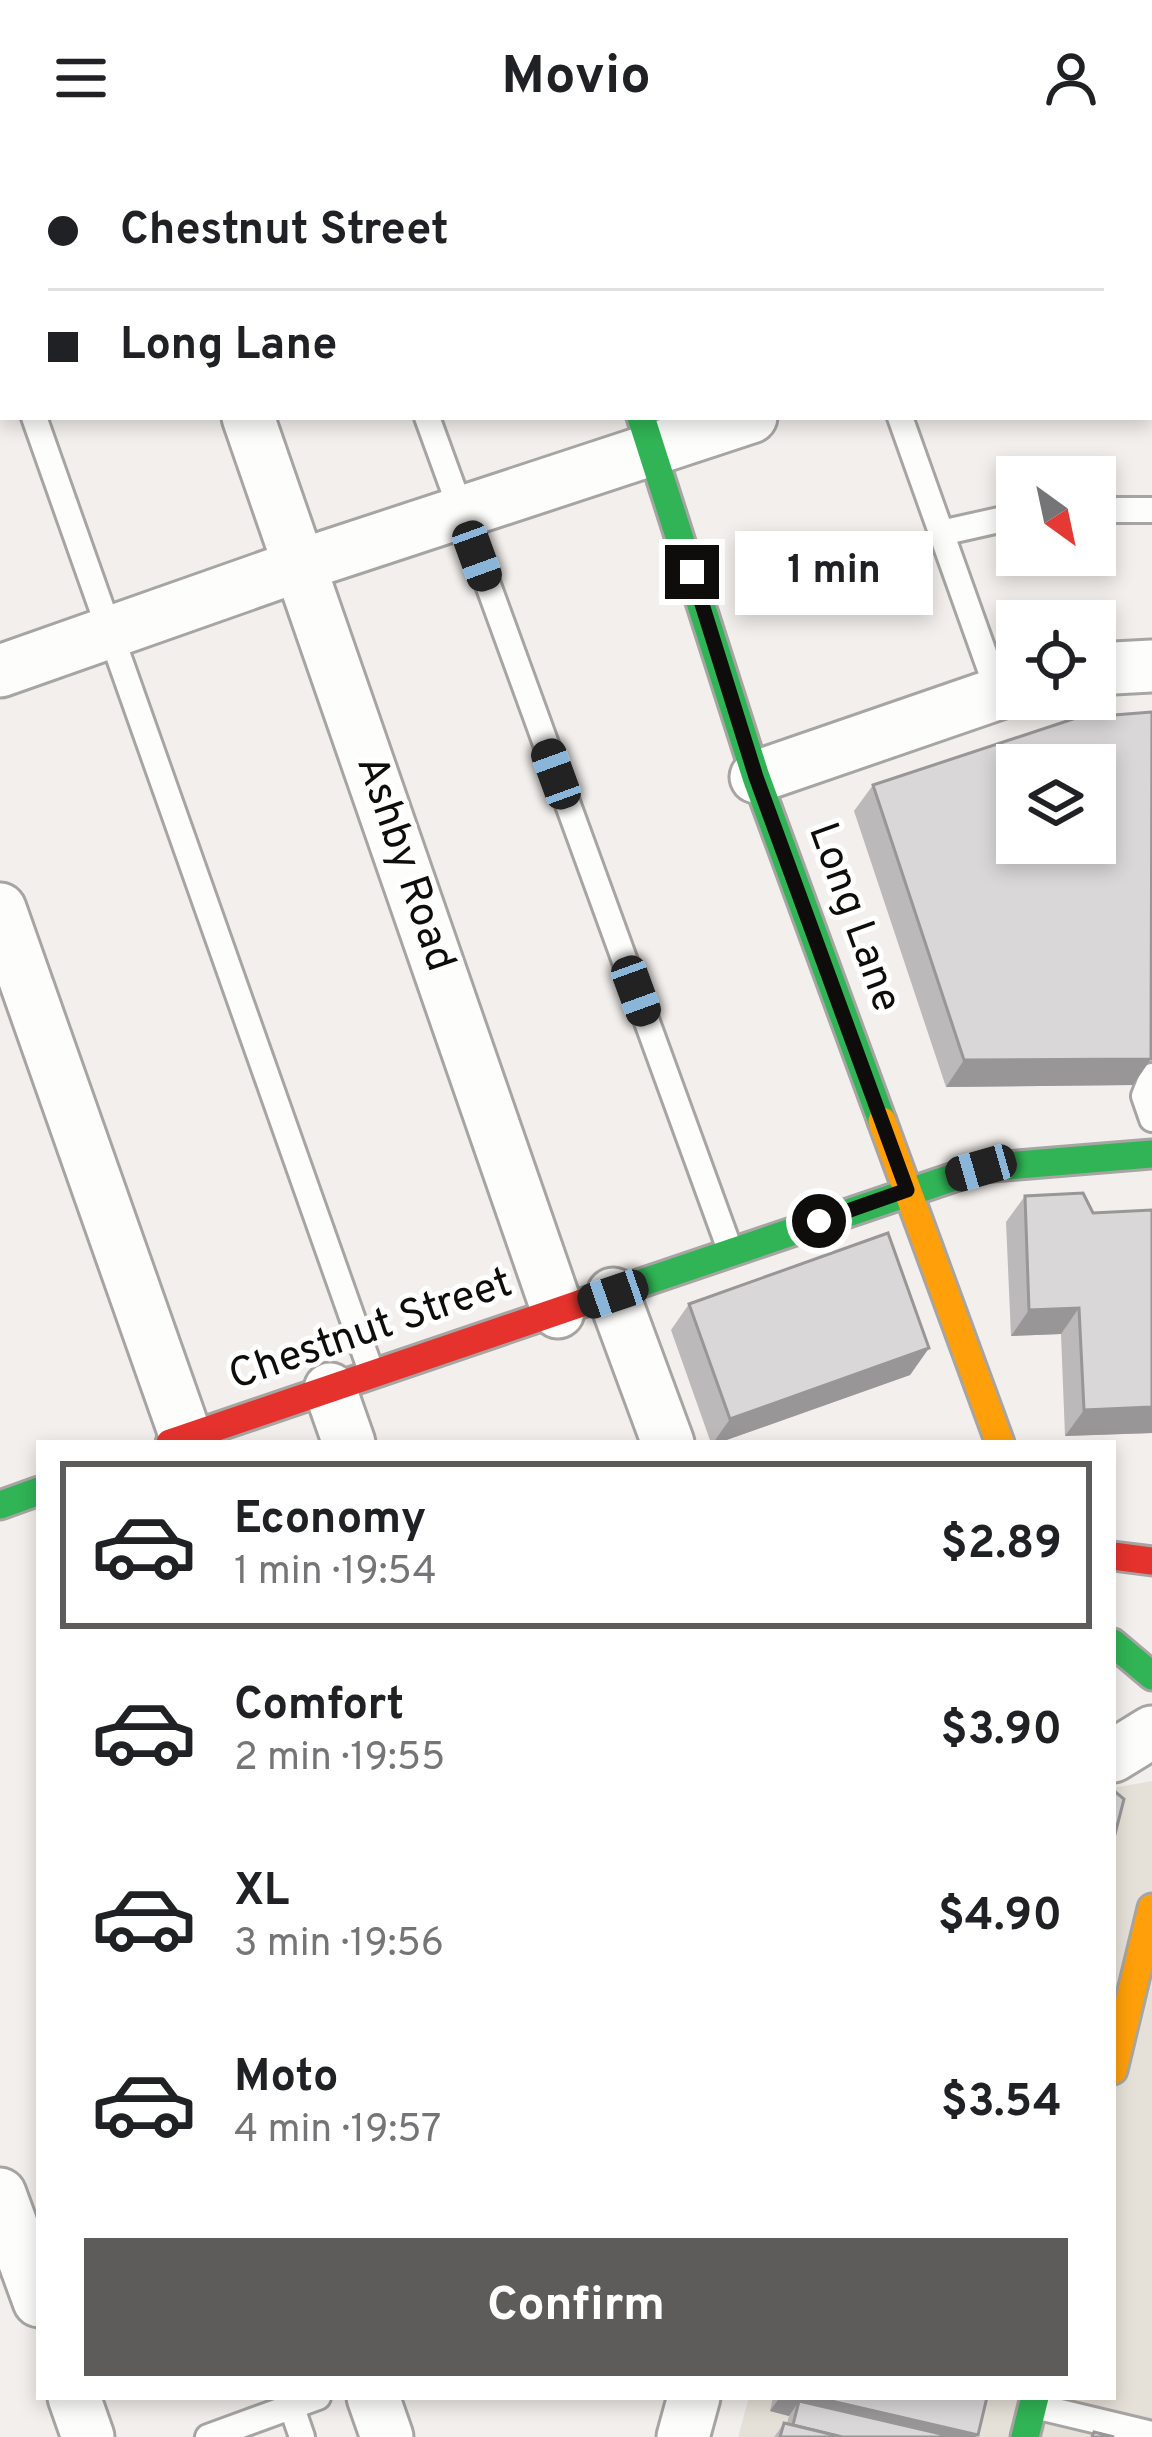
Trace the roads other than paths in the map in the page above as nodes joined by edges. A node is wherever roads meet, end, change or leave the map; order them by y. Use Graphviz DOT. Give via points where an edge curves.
graph roads {
  1 [pos="35,420"];
  2 [pos="249,420"];
  3 [pos="428,420"];
  4 [pos="732,420"];
  5 [pos="901,420"];
  6 [pos="647,433"];
  7 [pos="1152,509"];
  8 [pos="1116,510"];
  9 [pos="461,513"];
  10 [pos="996,521"];
  11 [pos="941,533"];
  12 [pos="301,565"];
  13 [pos="110,632"];
  14 [pos="996,662"];
  15 [pos="1152,666"];
  16 [pos="1116,668"];
  17 [pos="0,671"];
  18 [pos="996,694"];
  19 [pos="756,777"];
  20 [pos="0,909"];
  21 [pos="1152,1076"];
  22 [pos="1152,1119"];
  23 [pos="1152,1154"];
  24 [pos="907,1190"];
  25 [pos="731,1252"];
  26 [pos="613,1294"];
  27 [pos="559,1312"];
  28 [pos="351,1382"];
  29 [pos="178,1440"];
  30 [pos="349,1440"];
  31 [pos="667,1440"];
  32 [pos="999,1440"];
  33 [pos="36,1492"];
  34 [pos="1,1503"];
  35 [pos="1116,1556"];
  36 [pos="1152,1561"];
  37 [pos="1116,1646"];
  38 [pos="1152,1676"];
  39 [pos="1152,1732"];
  40 [pos="1116,1754"];
  41 [pos="1152,1908"];
  42 [pos="1116,2058"];
  43 [pos="0,2194"];
  44 [pos="36,2293"];
  45 [pos="75,2400"];
  46 [pos="311,2400"];
  47 [pos="374,2400"];
  48 [pos="1034,2402"];
  49 [pos="292,2408"];
  50 [pos="1152,2434"];
  51 [pos="88,2437"];
  52 [pos="208,2437"];
  53 [pos="302,2437"];
  54 [pos="387,2437"];
  55 [pos="1025,2437"];
  1 -- 13 [label="lane"];
  2 -- 12 [label="street, Ashby Road"];
  3 -- 9 [label="lane"];
  4 -- 6 [label="street"];
  5 -- 11 [label="lane"];
  6 -- 9 [label="street"];
  6 -- 19 [label="street, Long Lane"];
  7 -- 8 [label="lane"];
  9 -- 12 [label="street"];
  9 -- 25 [label="lane"];
  10 -- 11 [label="lane"];
  11 -- 14 [label="lane"];
  12 -- 13 [label="street"];
  12 -- 27 [label="street, Ashby Road"];
  13 -- 17 [label="street"];
  13 -- 28 [label="lane"];
  15 -- 16 [label="street"];
  18 -- 19 [label="street"];
  19 -- 24 [label="street, Long Lane"];
  20 -- 29 [label="street"];
  21 -- 22 [label="lane" via="1144,1096"];
  23 -- 24 [label="street, Chestnut Street" via="981,1168"];
  24 -- 25 [label="street, Chestnut Street"];
  24 -- 32 [label="street, Long Lane"];
  25 -- 26 [label="street, Chestnut Street"];
  26 -- 27 [label="street, Chestnut Street"];
  26 -- 31 [label="street"];
  27 -- 28 [label="street, Chestnut Street"];
  28 -- 29 [label="street, Chestnut Street"];
  28 -- 30 [label="street"];
  33 -- 34 [label="street"];
  35 -- 36 [label="street"];
  37 -- 38 [label="street"];
  39 -- 40 [label="street"];
  41 -- 42 [label="street"];
  43 -- 44 [label="street"];
  45 -- 51 [label="street"];
  46 -- 49 [label="lane"];
  47 -- 54 [label="street"];
  48 -- 50 [label="lane"];
  48 -- 55 [label="street"];
  49 -- 52 [label="lane"];
  49 -- 53 [label="lane"];
}
